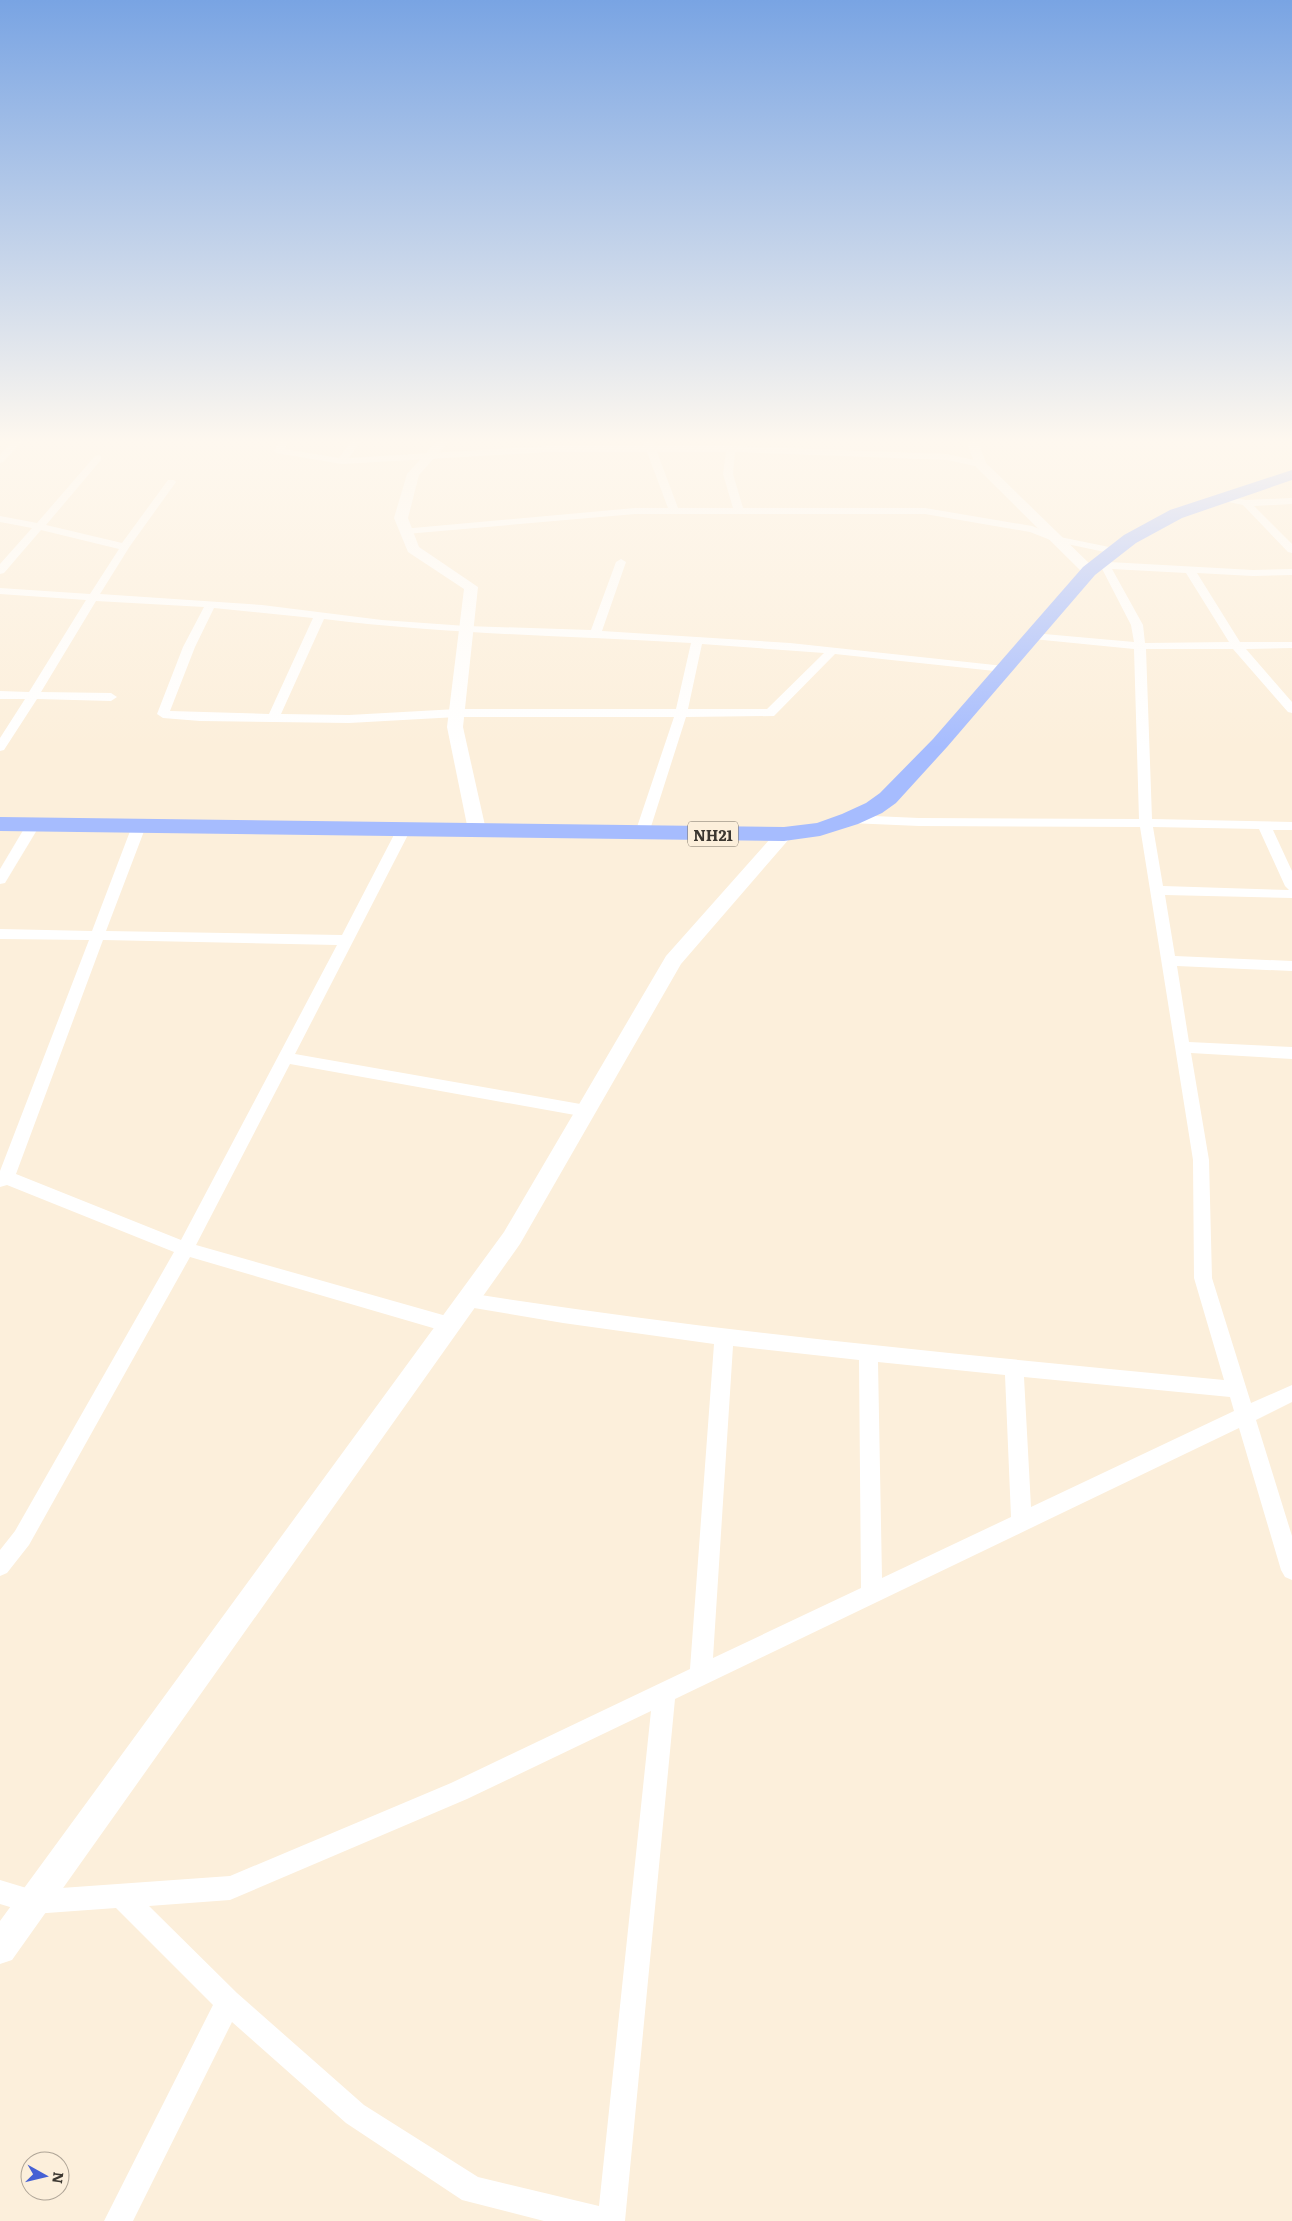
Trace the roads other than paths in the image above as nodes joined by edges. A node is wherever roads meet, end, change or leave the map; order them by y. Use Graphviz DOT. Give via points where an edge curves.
graph roads {
  1 [pos="25,542"];
  2 [pos="103,542"];
  3 [pos="129,542"];
  4 [pos="410,542"];
  5 [pos="1062,542"];
  6 [pos="1062,542"];
  7 [pos="1127,542"];
  8 [pos="125,547"];
  9 [pos="621,562"];
  10 [pos="1103,562"];
  11 [pos="0,570"];
  12 [pos="1190,570"];
  13 [pos="1292,572"];
  14 [pos="0,591"];
  15 [pos="94,596"];
  16 [pos="211,604"];
  17 [pos="320,615"];
  18 [pos="466,629"];
  19 [pos="595,634"];
  20 [pos="1033,636"];
  21 [pos="697,640"];
  22 [pos="1292,645"];
  23 [pos="1140,646"];
  24 [pos="1236,646"];
  25 [pos="834,650"];
  26 [pos="1004,669"];
  27 [pos="0,695"];
  28 [pos="33,695"];
  29 [pos="110,697"];
  30 [pos="1292,709"];
  31 [pos="457,712"];
  32 [pos="681,713"];
  33 [pos="273,718"];
  34 [pos="0,747"];
  35 [pos="850,819"];
  36 [pos="0,824"];
  37 [pos="1146,824"];
  38 [pos="33,825"];
  39 [pos="1264,825"];
  40 [pos="139,826"];
  41 [pos="1292,826"];
  42 [pos="404,830"];
  43 [pos="477,830"];
  44 [pos="642,833"];
  45 [pos="784,834"];
  46 [pos="0,880"];
  47 [pos="1292,886"];
  48 [pos="1157,890"];
  49 [pos="1292,894"];
  50 [pos="0,934"];
  51 [pos="97,936"];
  52 [pos="347,940"];
  53 [pos="1168,961"];
  54 [pos="1292,966"];
  55 [pos="1182,1046"];
  56 [pos="1292,1053"];
  57 [pos="285,1058"];
  58 [pos="586,1111"];
  59 [pos="3,1179"];
  60 [pos="185,1249"];
  61 [pos="468,1300"];
  62 [pos="450,1325"];
  63 [pos="724,1339"];
  64 [pos="868,1353"];
  65 [pos="1014,1367"];
  66 [pos="1236,1389"];
  67 [pos="1292,1393"];
  68 [pos="1244,1416"];
  69 [pos="1022,1522"];
  70 [pos="0,1566"];
  71 [pos="1292,1570"];
  72 [pos="872,1594"];
  73 [pos="701,1676"];
  74 [pos="664,1694"];
  75 [pos="0,1892"];
  76 [pos="121,1896"];
  77 [pos="33,1902"];
  78 [pos="0,1948"];
  79 [pos="228,2002"];
  80 [pos="118,2221"];
  81 [pos="603,2221"];
  82 [pos="610,2221"];
  1 -- 11 [label="street"];
  2 -- 8 [label="street"];
  3 -- 8 [label="street"];
  4 -- 18 [label="street" via="413,549 471,587"];
  5 -- 10 [label="street"];
  6 -- 10 [label="street"];
  7 -- 10 [label="highway, NH21"];
  8 -- 15 [label="street"];
  9 -- 19 [label="street"];
  10 -- 12 [label="street"];
  10 -- 20 [label="highway, NH21"];
  10 -- 23 [label="street" via="1138,625"];
  12 -- 13 [label="street"];
  12 -- 24 [label="street"];
  14 -- 15 [label="street"];
  15 -- 16 [label="street"];
  15 -- 28 [label="street"];
  16 -- 17 [label="street"];
  16 -- 33 [label="street" via="189,647 163,714"];
  17 -- 18 [label="street"];
  17 -- 33 [label="street"];
  18 -- 19 [label="street"];
  18 -- 31 [label="street"];
  19 -- 21 [label="street"];
  20 -- 23 [label="street"];
  20 -- 26 [label="highway, NH21"];
  21 -- 25 [label="street"];
  21 -- 32 [label="street"];
  22 -- 24 [label="street"];
  23 -- 24 [label="street"];
  23 -- 37 [label="street"];
  24 -- 30 [label="street"];
  25 -- 26 [label="street"];
  25 -- 32 [label="street" via="770,713"];
  26 -- 35 [label="highway, NH21" via="888,798"];
  27 -- 28 [label="street"];
  28 -- 29 [label="street"];
  28 -- 34 [label="street"];
  31 -- 32 [label="street"];
  31 -- 33 [label="street" via="349,719"];
  31 -- 43 [label="street" via="455,727"];
  32 -- 44 [label="street"];
  35 -- 37 [label="street"];
  35 -- 45 [label="highway, NH21" via="820,829"];
  36 -- 38 [label="highway, NH21"];
  37 -- 39 [label="street"];
  37 -- 48 [label="street"];
  38 -- 40 [label="highway, NH21"];
  38 -- 46 [label="street"];
  39 -- 41 [label="street"];
  39 -- 47 [label="street"];
  40 -- 42 [label="highway, NH21"];
  40 -- 51 [label="street"];
  42 -- 43 [label="highway, NH21"];
  42 -- 52 [label="street"];
  43 -- 44 [label="highway, NH21"];
  44 -- 45 [label="highway, NH21"];
  45 -- 58 [label="street" via="673,960"];
  48 -- 49 [label="street"];
  48 -- 53 [label="street"];
  50 -- 51 [label="street"];
  51 -- 52 [label="street"];
  51 -- 59 [label="street"];
  52 -- 57 [label="street"];
  53 -- 54 [label="street"];
  53 -- 55 [label="street"];
  55 -- 56 [label="street"];
  55 -- 66 [label="street" via="1201,1160 1203,1278"];
  57 -- 58 [label="street"];
  57 -- 60 [label="street"];
  58 -- 61 [label="street" via="512,1238"];
  59 -- 60 [label="street"];
  60 -- 62 [label="street"];
  60 -- 70 [label="street" via="22,1538"];
  61 -- 62 [label="street"];
  61 -- 63 [label="street"];
  62 -- 77 [label="street"];
  63 -- 64 [label="street"];
  63 -- 73 [label="street"];
  64 -- 65 [label="street"];
  64 -- 72 [label="street"];
  65 -- 66 [label="street"];
  65 -- 69 [label="street"];
  66 -- 68 [label="street"];
  67 -- 68 [label="street"];
  68 -- 69 [label="street"];
  68 -- 71 [label="street"];
  69 -- 72 [label="street"];
  72 -- 73 [label="street"];
  73 -- 74 [label="street"];
  74 -- 76 [label="street" via="459,1791 230,1888"];
  74 -- 82 [label="street"];
  75 -- 77 [label="street"];
  76 -- 77 [label="street"];
  76 -- 79 [label="street"];
  77 -- 78 [label="street"];
  79 -- 80 [label="street"];
  79 -- 81 [label="street" via="356,2114 472,2190"];
}
